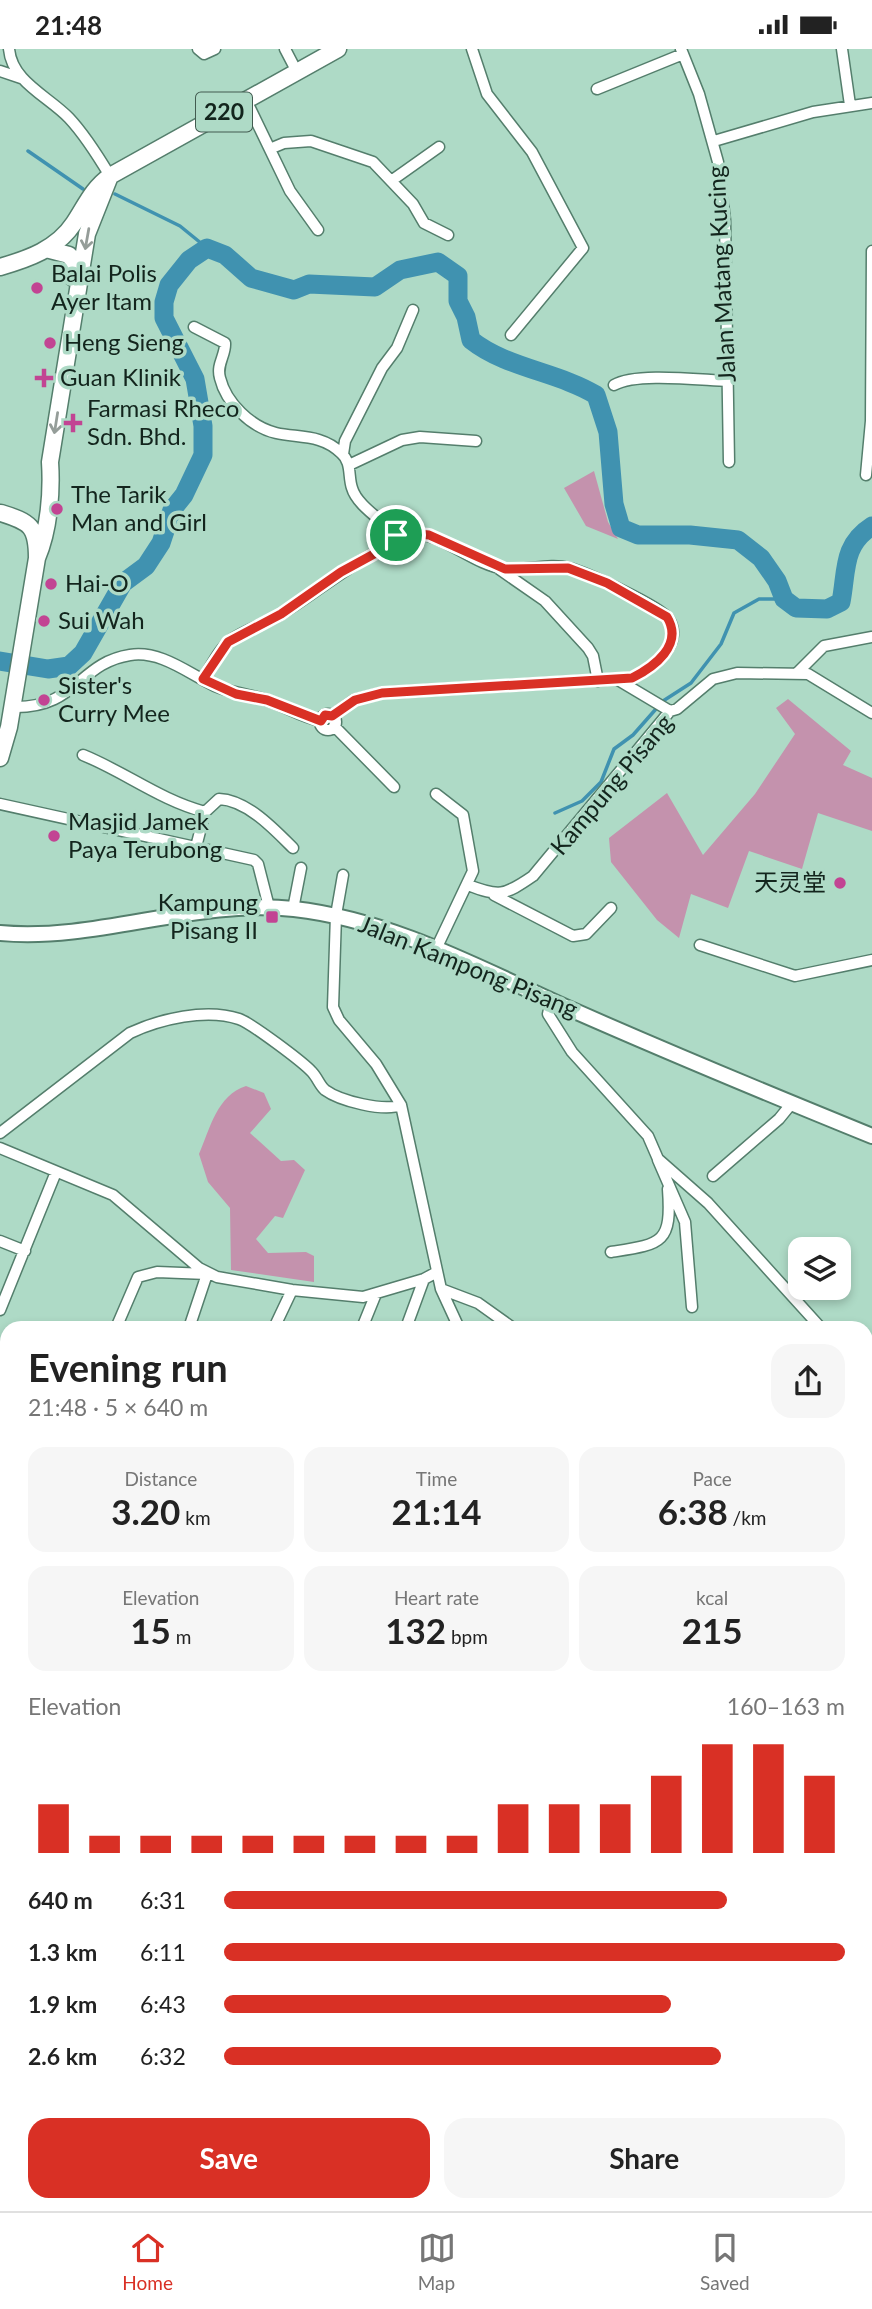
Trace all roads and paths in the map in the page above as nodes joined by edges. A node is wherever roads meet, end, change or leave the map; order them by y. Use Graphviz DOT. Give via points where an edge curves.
graph roads {
  1 [pos="9,49"];
  2 [pos="198,49"];
  3 [pos="215,49"];
  4 [pos="285,49"];
  5 [pos="338,49"];
  6 [pos="471,49"];
  7 [pos="842,49"];
  8 [pos="682,52"];
  9 [pos="0,71"];
  10 [pos="297,72"];
  11 [pos="21,78"];
  12 [pos="597,89"];
  13 [pos="246,100"];
  14 [pos="872,103"];
  15 [pos="850,105"];
  16 [pos="714,141"];
  17 [pos="439,147"];
  18 [pos="272,148"];
  19 [pos="110,176"];
  20 [pos="391,181"];
  21 [pos="318,230"];
  22 [pos="448,235"];
  23 [pos="46,249"];
  24 [pos="872,251"];
  25 [pos="0,267"];
  26 [pos="73,307"];
  27 [pos="871,308"];
  28 [pos="413,310"];
  29 [pos="194,327"];
  30 [pos="871,329"];
  31 [pos="511,335"];
  32 [pos="727,381"];
  33 [pos="614,385"];
  34 [pos="871,420"];
  35 [pos="476,441"];
  36 [pos="343,454"];
  37 [pos="50,462"];
  38 [pos="729,462"];
  39 [pos="349,465"];
  40 [pos="866,475"];
  41 [pos="0,513"];
  42 [pos="396,535"];
  43 [pos="37,558"];
  44 [pos="493,564"];
  45 [pos="872,636"];
  46 [pos="798,672"];
  47 [pos="203,679"];
  48 [pos="618,680"];
  49 [pos="598,681"];
  50 [pos="12,707"];
  51 [pos="662,708"];
  52 [pos="872,713"];
  53 [pos="333,721"];
  54 [pos="83,755"];
  55 [pos="0,757"];
  56 [pos="394,787"];
  57 [pos="436,794"];
  58 [pos="0,804"];
  59 [pos="205,812"];
  60 [pos="196,847"];
  61 [pos="293,848"];
  62 [pos="301,868"];
  63 [pos="343,875"];
  64 [pos="468,885"];
  65 [pos="493,895"];
  66 [pos="269,907"];
  67 [pos="611,908"];
  68 [pos="293,909"];
  69 [pos="336,915"];
  70 [pos="0,933"];
  71 [pos="700,945"];
  72 [pos="436,949"];
  73 [pos="872,960"];
  74 [pos="551,1000"];
  75 [pos="792,1104"];
  76 [pos="401,1105"];
  77 [pos="825,1117"];
  78 [pos="0,1133"];
  79 [pos="872,1136"];
  80 [pos="872,1146"];
  81 [pos="0,1148"];
  82 [pos="658,1159"];
  83 [pos="56,1172"];
  84 [pos="713,1176"];
  85 [pos="668,1189"];
  86 [pos="0,1241"];
  87 [pos="25,1251"];
  88 [pos="611,1252"];
  89 [pos="437,1272"];
  90 [pos="207,1274"];
  91 [pos="424,1279"];
  92 [pos="441,1289"];
  93 [pos="292,1290"];
  94 [pos="375,1296"];
  95 [pos="692,1307"];
  96 [pos="0,1310"];
  97 [pos="119,1321"];
  98 [pos="190,1321"];
  99 [pos="277,1321"];
  100 [pos="365,1321"];
  101 [pos="409,1321"];
  102 [pos="456,1321"];
  103 [pos="503,1321"];
  104 [pos="815,1321"];
  1 -- 11 [label="street"];
  2 -- 3 [label="street" via="204,54"];
  4 -- 10 [label="street"];
  5 -- 10 [label="main road, 220"];
  6 -- 31 [label="street" via="487,94 532,152 583,248"];
  7 -- 15 [label="street"];
  8 -- 12 [label="street"];
  8 -- 16 [label="street, Jalan Matang Kucing"];
  9 -- 11 [label="street"];
  10 -- 13 [label="main road, 220"];
  11 -- 19 [label="street" via="68,117"];
  13 -- 18 [label="street"];
  13 -- 19 [label="main road, 220"];
  14 -- 15 [label="street"];
  15 -- 16 [label="street"];
  16 -- 32 [label="street, Jalan Matang Kucing" via="725,220"];
  17 -- 20 [label="street"];
  18 -- 20 [label="street" via="292,141 331,145 373,162"];
  18 -- 21 [label="street" via="290,191"];
  19 -- 23 [label="main road" via="90,194 71,226"];
  19 -- 26 [label="main road, one-way" via="92,216 79,297"];
  20 -- 22 [label="street" via="424,223"];
  23 -- 25 [label="main road"];
  23 -- 26 [label="main road" via="61,250 74,262"];
  24 -- 27 [label="street"];
  26 -- 37 [label="main road, one-way"];
  27 -- 30 [label="street"];
  28 -- 36 [label="street" via="345,441"];
  29 -- 36 [label="street" via="225,343 219,376 240,412 264,429 305,435"];
  30 -- 34 [label="street"];
  32 -- 33 [label="street" via="652,379"];
  32 -- 38 [label="street, Jalan Matang Kucing"];
  34 -- 40 [label="street"];
  35 -- 39 [label="street" via="402,440"];
  36 -- 39 [label="street"];
  37 -- 41 [label="main road" via="37,512"];
  37 -- 43 [label="main road" via="48,504"];
  39 -- 42 [label="street" via="355,496"];
  41 -- 43 [label="main road" via="26,522 34,532"];
  42 -- 44 [label="street" via="429,535"];
  42 -- 47 [label="street" via="281,614 228,642"];
  43 -- 50 [label="main road"];
  44 -- 48 [label="street" via="505,569 568,568 607,583 667,617 672,633 665,654 645,672"];
  44 -- 49 [label="street" via="545,601 588,648"];
  45 -- 46 [label="street" via="824,646"];
  46 -- 51 [label="street, Kampung Pisang" via="723,675"];
  46 -- 52 [label="street, Kampung Pisang" via="815,677"];
  47 -- 50 [label="street" via="169,661 135,654 90,672 70,692 43,706"];
  47 -- 53 [label="street" via="321,721 327,729"];
  48 -- 49 [label="street"];
  48 -- 51 [label="street"];
  49 -- 53 [label="street" via="382,693 355,700"];
  50 -- 55 [label="main road"];
  51 -- 65 [label="street, Kampung Pisang" via="546,864 516,888"];
  53 -- 56 [label="street"];
  54 -- 59 [label="street" via="117,769 148,790"];
  57 -- 64 [label="street" via="466,821 466,849 473,864"];
  58 -- 60 [label="street"];
  59 -- 60 [label="street"];
  59 -- 61 [label="street" via="224,799 251,812"];
  60 -- 66 [label="street" via="254,860"];
  62 -- 68 [label="street"];
  63 -- 69 [label="street"];
  64 -- 65 [label="street"];
  64 -- 72 [label="street"];
  65 -- 67 [label="street" via="573,936 586,934"];
  66 -- 68 [label="main road, Jalan Kampong Pisang"];
  66 -- 70 [label="main road, Jalan Kampong Pisang" via="226,909 62,935"];
  68 -- 69 [label="main road, Jalan Kampong Pisang"];
  69 -- 72 [label="main road, Jalan Kampong Pisang"];
  69 -- 76 [label="street" via="334,1007"];
  71 -- 73 [label="street" via="795,976"];
  72 -- 74 [label="main road, Jalan Kampong Pisang"];
  74 -- 75 [label="main road, Jalan Kampong Pisang"];
  74 -- 82 [label="street" via="548,1014 572,1052 648,1136"];
  75 -- 77 [label="main road, Jalan Kampong Pisang"];
  75 -- 84 [label="street"];
  76 -- 78 [label="street" via="390,1110 377,1108 325,1090 312,1071 242,1020 218,1015 154,1021 130,1033"];
  76 -- 89 [label="street"];
  77 -- 79 [label="main road, Jalan Kampong Pisang"];
  77 -- 80 [label="main road" via="837,1131"];
  81 -- 83 [label="street"];
  82 -- 85 [label="street"];
  82 -- 104 [label="street" via="708,1203"];
  83 -- 87 [label="street"];
  83 -- 90 [label="street" via="113,1195"];
  85 -- 88 [label="street" via="670,1223 664,1236 650,1244"];
  85 -- 95 [label="street" via="680,1204 685,1222"];
  86 -- 87 [label="street"];
  87 -- 96 [label="street"];
  89 -- 91 [label="street"];
  89 -- 92 [label="street"];
  90 -- 93 [label="street"];
  90 -- 97 [label="street" via="157,1272 138,1277"];
  90 -- 98 [label="street"];
  91 -- 94 [label="street"];
  91 -- 101 [label="street"];
  92 -- 102 [label="street"];
  92 -- 103 [label="street" via="478,1303"];
  93 -- 94 [label="street"];
  93 -- 99 [label="street"];
  94 -- 100 [label="street"];
}
